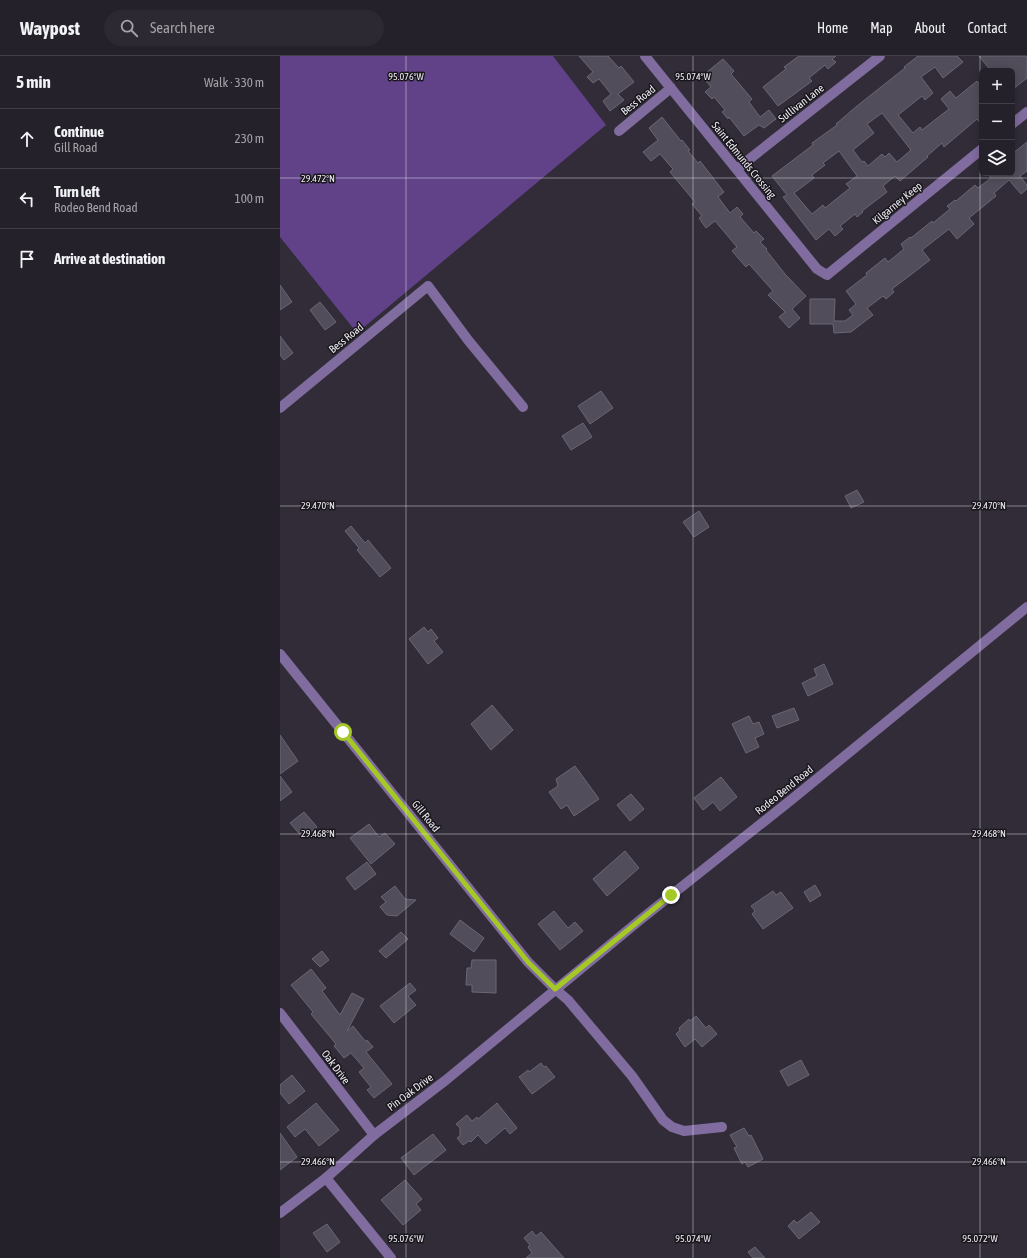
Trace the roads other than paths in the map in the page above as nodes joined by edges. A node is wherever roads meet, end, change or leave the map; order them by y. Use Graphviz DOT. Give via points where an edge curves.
graph roads {
  1 [pos="645,56"];
  2 [pos="880,56"];
  3 [pos="671,88"];
  4 [pos="1027,112"];
  5 [pos="1015,122"];
  6 [pos="620,131"];
  7 [pos="979,151"];
  8 [pos="737,169"];
  9 [pos="828,275"];
  10 [pos="523,407"];
  11 [pos="280,408"];
  12 [pos="1027,607"];
  13 [pos="280,654"];
  14 [pos="555,989"];
  15 [pos="280,1013"];
  16 [pos="722,1127"];
  17 [pos="374,1135"];
  18 [pos="326,1178"];
  19 [pos="280,1213"];
  20 [pos="391,1258"];
  1 -- 3 [label="street, Saint Edmunds Crossing"];
  2 -- 8 [label="street, Sullivan Lane"];
  3 -- 6 [label="street, Bess Road"];
  3 -- 8 [label="street, Saint Edmunds Crossing"];
  4 -- 5 [label="street"];
  7 -- 9 [label="street, Kilgarney Keep"];
  8 -- 9 [label="street, Saint Edmunds Crossing" via="818,269"];
  10 -- 11 [label="street, Bess Road" via="428,286"];
  12 -- 14 [label="street, Rodeo Bend Road"];
  13 -- 14 [label="street, Gill Road" via="528,962"];
  14 -- 16 [label="street, Gill Road" via="568,1000 632,1076 663,1120 672,1128 684,1131"];
  14 -- 17 [label="street, Pin Oak Drive" via="446,1080"];
  15 -- 17 [label="street, Oak Drive"];
  17 -- 18 [label="street, Pin Oak Drive"];
  18 -- 19 [label="street, Pin Oak Drive"];
  18 -- 20 [label="street"];
}
